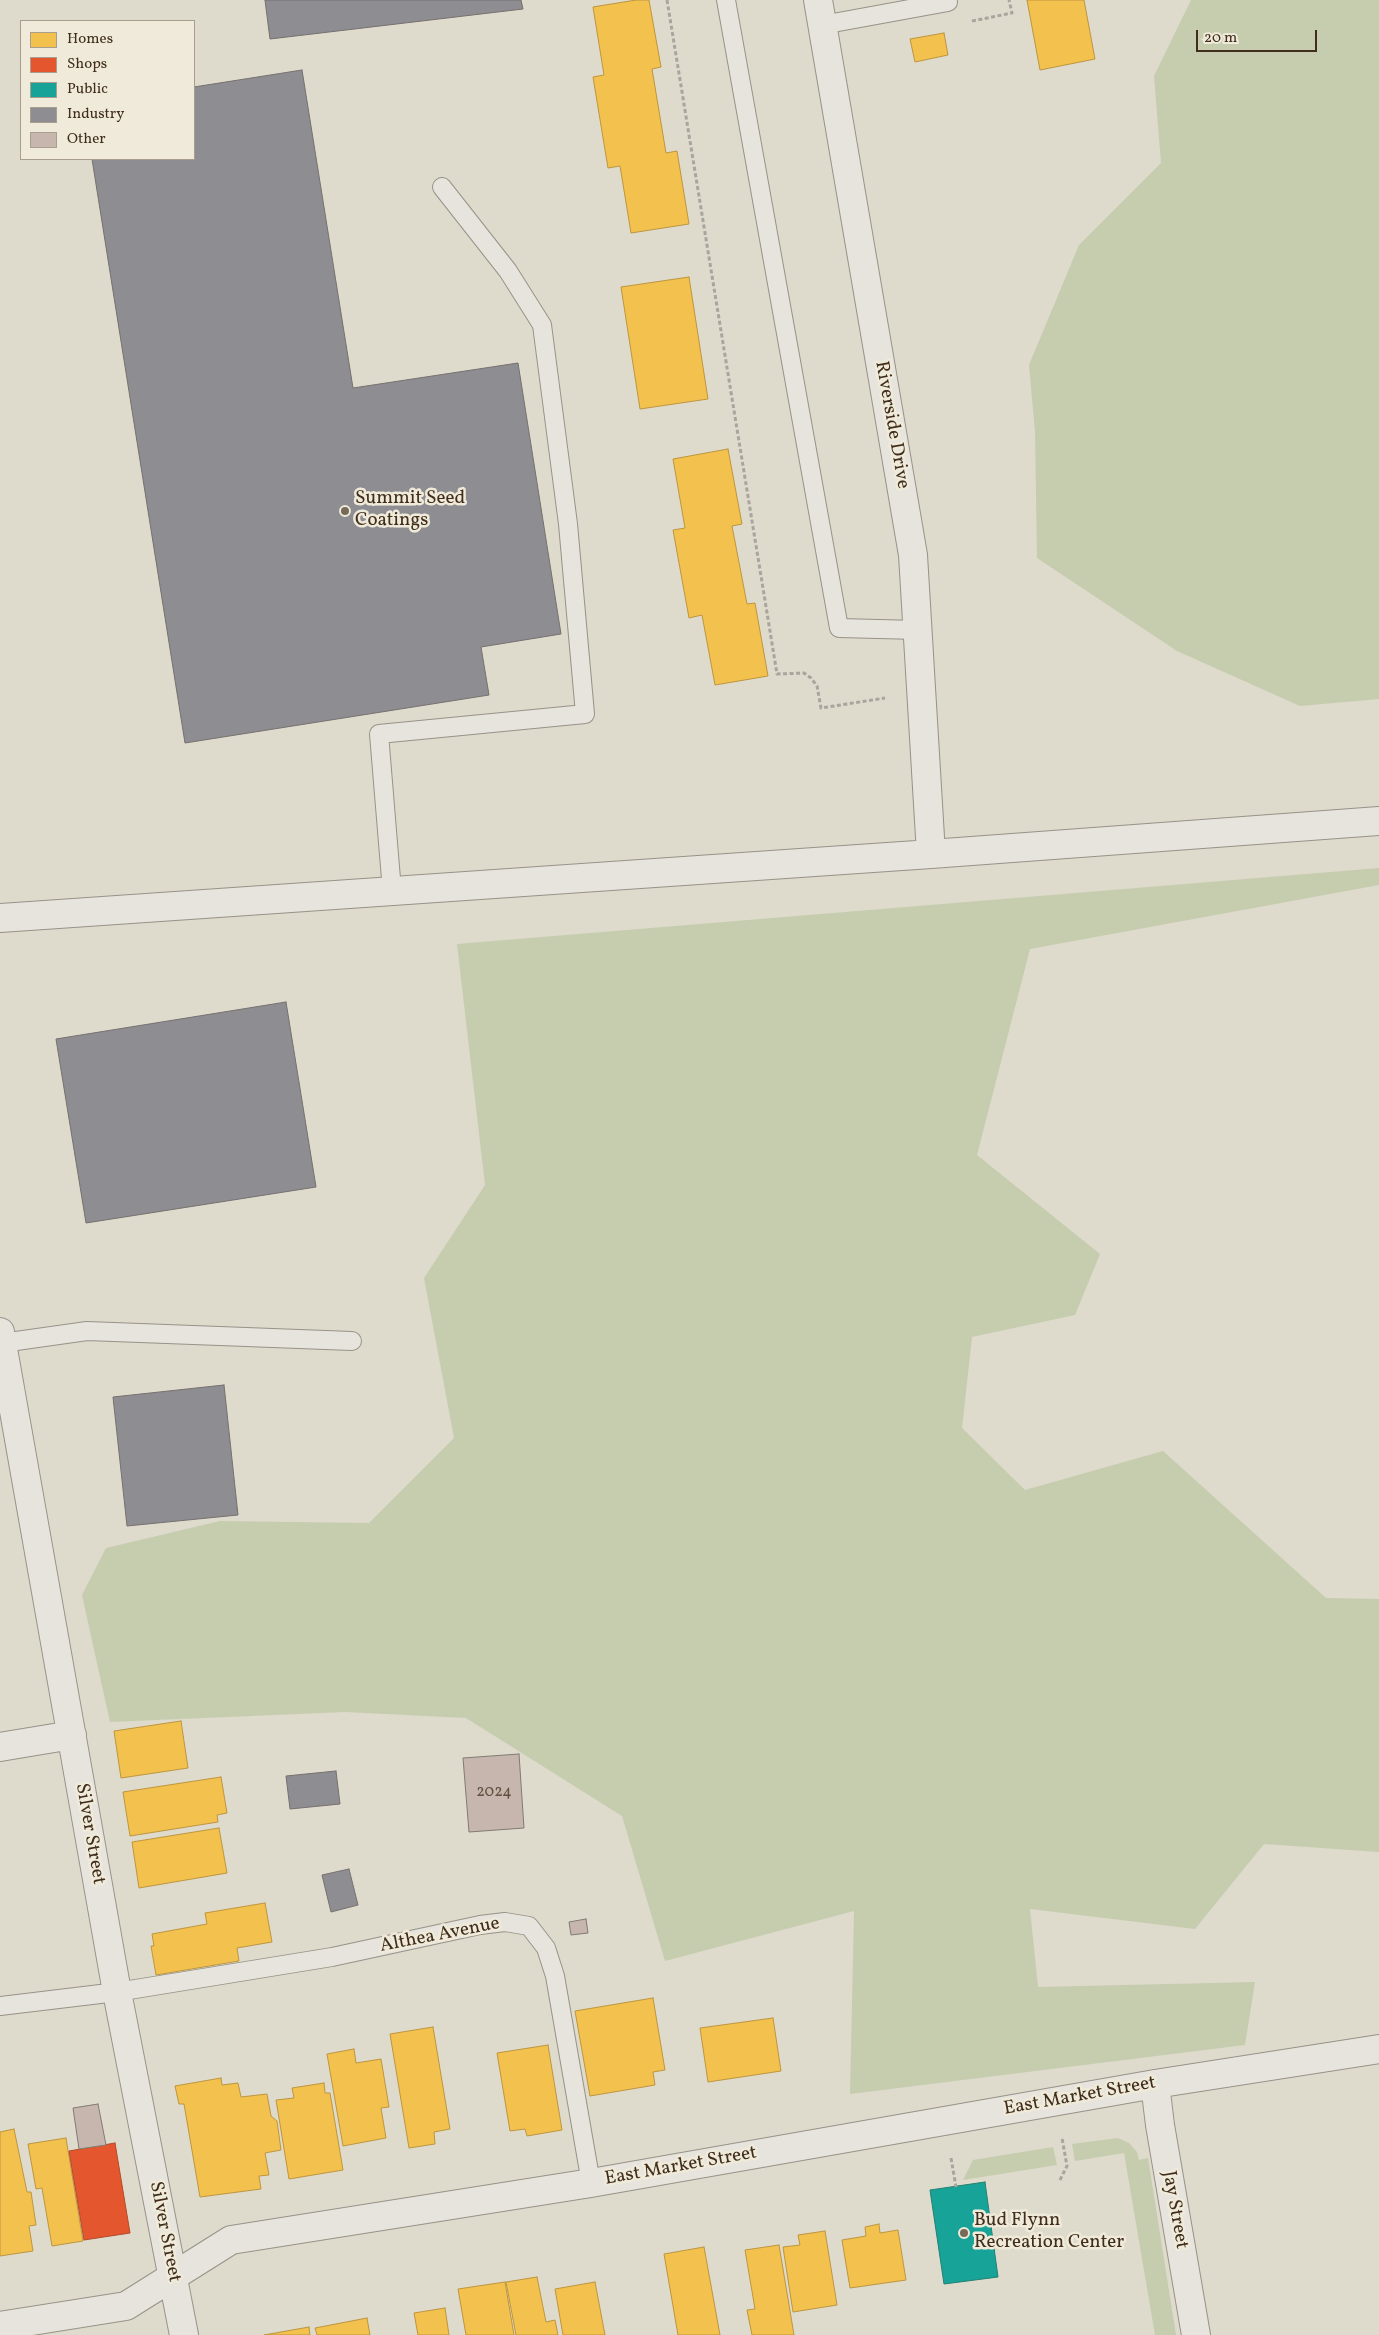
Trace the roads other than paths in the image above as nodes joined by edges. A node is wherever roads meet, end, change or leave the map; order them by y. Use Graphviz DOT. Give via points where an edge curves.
graph roads {
  1 [pos="726,0"];
  2 [pos="947,0"];
  3 [pos="820,12"];
  4 [pos="442,187"];
  5 [pos="918,630"];
  6 [pos="1379,821"];
  7 [pos="931,854"];
  8 [pos="392,891"];
  9 [pos="0,918"];
  10 [pos="1,1338"];
  11 [pos="352,1341"];
  12 [pos="72,1735"];
  13 [pos="0,1747"];
  14 [pos="117,1992"];
  15 [pos="0,2006"];
  16 [pos="1379,2049"];
  17 [pos="1155,2084"];
  18 [pos="591,2183"];
  19 [pos="173,2276"];
  20 [pos="0,2326"];
  21 [pos="184,2335"];
  22 [pos="1196,2335"];
  1 -- 5 [label="lane" via="839,628"];
  2 -- 3 [label="lane"];
  3 -- 5 [label="street, Riverside Drive" via="913,555"];
  4 -- 8 [label="lane" via="508,272 542,325 568,524 585,714 379,734"];
  5 -- 7 [label="street, Riverside Drive"];
  6 -- 7 [label="street"];
  7 -- 8 [label="street"];
  8 -- 9 [label="street"];
  10 -- 11 [label="lane" via="88,1331"];
  10 -- 12 [label="street, Silver Street"];
  12 -- 13 [label="street"];
  12 -- 14 [label="street, Silver Street"];
  14 -- 15 [label="lane"];
  14 -- 18 [label="lane, Althea Avenue" via="332,1956 480,1925 505,1922 529,1926 546,1948 555,1976"];
  14 -- 19 [label="street, Silver Street"];
  16 -- 17 [label="street, East Market Street"];
  17 -- 18 [label="street, East Market Street"];
  17 -- 22 [label="street, Jay Street"];
  18 -- 19 [label="street, East Market Street" via="231,2240"];
  19 -- 20 [label="street, East Market Street" via="126,2306"];
  19 -- 21 [label="street, Silver Street"];
}
